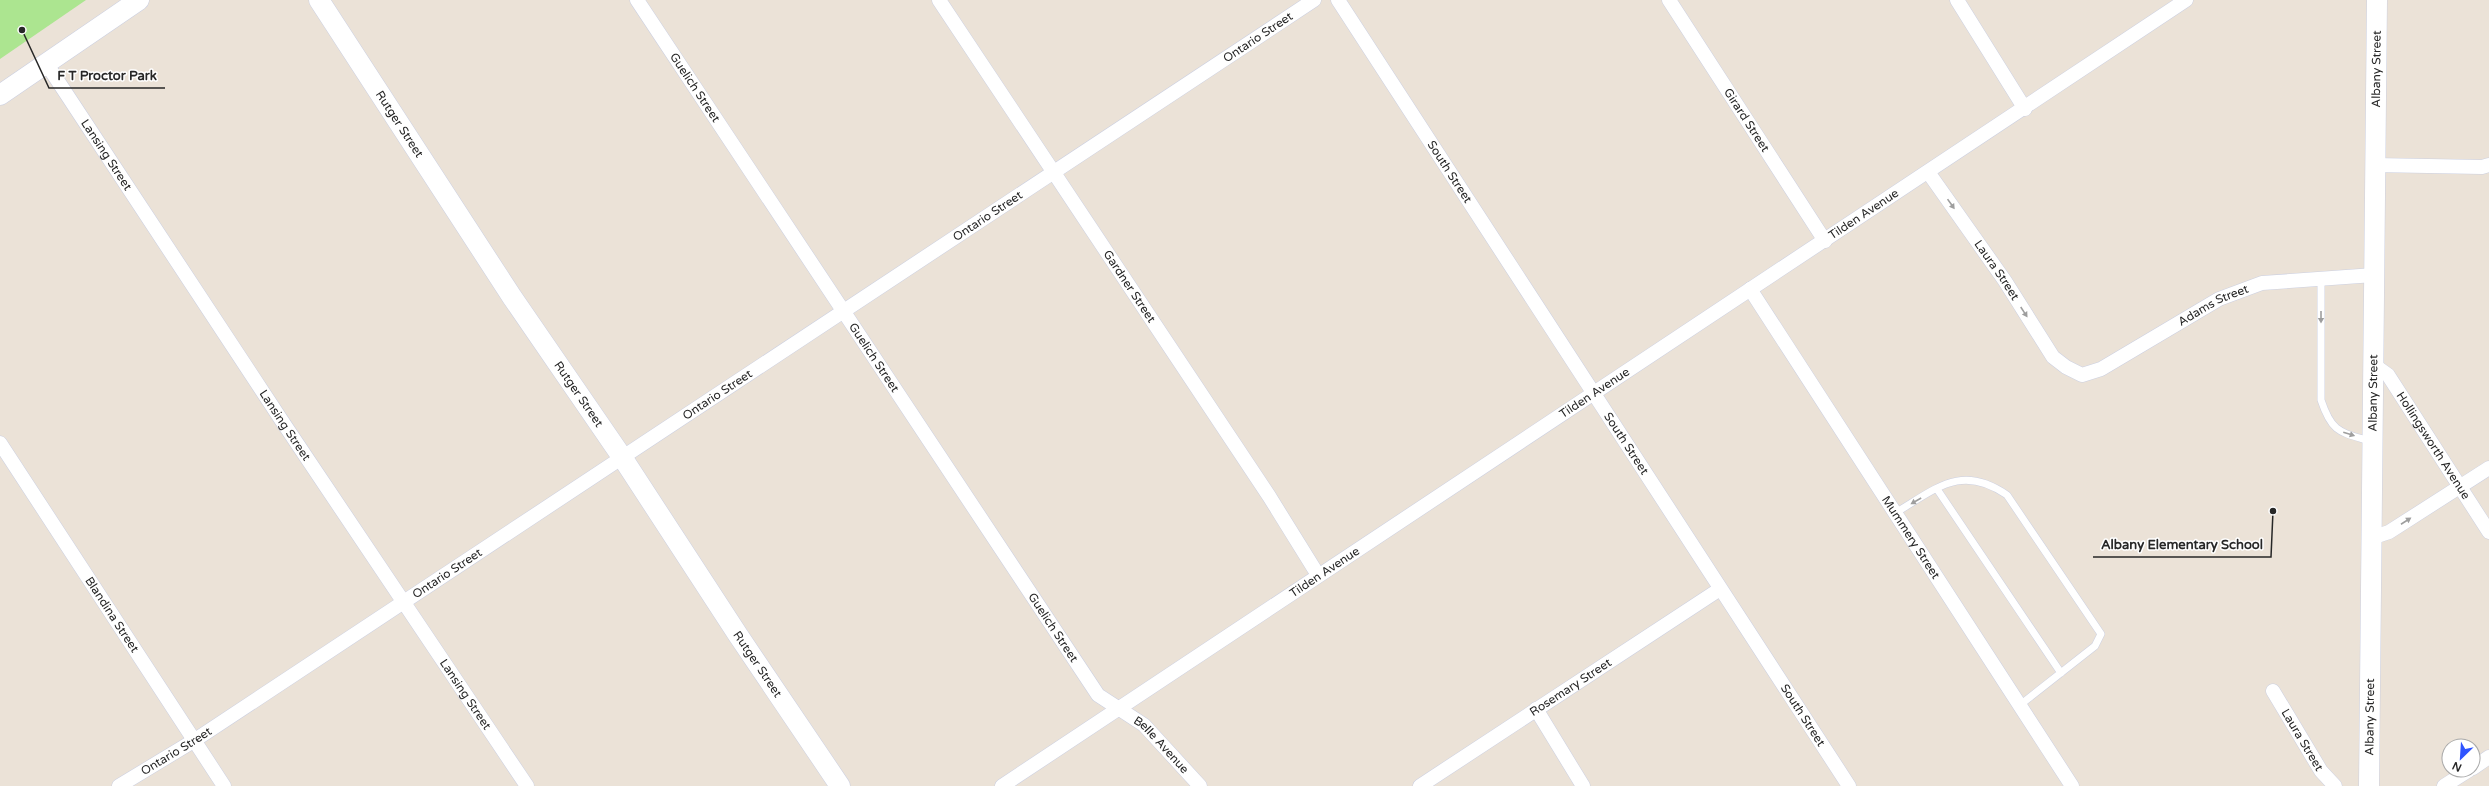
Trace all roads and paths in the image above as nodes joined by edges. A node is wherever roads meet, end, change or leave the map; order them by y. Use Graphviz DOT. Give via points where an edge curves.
graph roads {
  1 [pos="139,0"];
  2 [pos="319,0"];
  3 [pos="637,0"];
  4 [pos="939,0"];
  5 [pos="1314,0"];
  6 [pos="1338,0"];
  7 [pos="1669,0"];
  8 [pos="1957,0"];
  9 [pos="2186,0"];
  10 [pos="2377,0"];
  11 [pos="46,63"];
  12 [pos="0,95"];
  13 [pos="2025,109"];
  14 [pos="2374,165"];
  15 [pos="2489,165"];
  16 [pos="1054,172"];
  17 [pos="1928,172"];
  18 [pos="1825,240"];
  19 [pos="2374,275"];
  20 [pos="2321,278"];
  21 [pos="1750,289"];
  22 [pos="844,311"];
  23 [pos="2374,365"];
  24 [pos="2066,368"];
  25 [pos="1595,392"];
  26 [pos="2372,442"];
  27 [pos="0,443"];
  28 [pos="622,457"];
  29 [pos="2489,468"];
  30 [pos="2460,486"];
  31 [pos="1937,489"];
  32 [pos="1895,513"];
  33 [pos="2489,532"];
  34 [pos="2371,538"];
  35 [pos="1318,575"];
  36 [pos="1720,589"];
  37 [pos="405,601"];
  38 [pos="2061,673"];
  39 [pos="2273,691"];
  40 [pos="2020,705"];
  41 [pos="1117,709"];
  42 [pos="1536,709"];
  43 [pos="195,740"];
  44 [pos="2456,778"];
  45 [pos="119,786"];
  46 [pos="224,786"];
  47 [pos="527,786"];
  48 [pos="840,786"];
  49 [pos="1002,786"];
  50 [pos="1200,786"];
  51 [pos="1420,786"];
  52 [pos="1583,786"];
  53 [pos="1849,786"];
  54 [pos="2072,786"];
  55 [pos="2336,786"];
  56 [pos="2369,786"];
  57 [pos="2444,786"];
  1 -- 11 [label="street"];
  2 -- 28 [label="street, Rutger Street" via="517,303"];
  3 -- 22 [label="street, Guelich Street"];
  4 -- 16 [label="street, Gardner Street"];
  5 -- 16 [label="street, Ontario Street"];
  6 -- 25 [label="street, South Street"];
  7 -- 18 [label="street, Girard Street"];
  8 -- 13 [label="street"];
  9 -- 13 [label="street, Tilden Avenue"];
  10 -- 14 [label="street, Albany Street"];
  11 -- 12 [label="street"];
  11 -- 37 [label="street, Lansing Street"];
  13 -- 17 [label="street, Tilden Avenue"];
  14 -- 15 [label="street"];
  14 -- 19 [label="street, Albany Street"];
  16 -- 22 [label="street, Ontario Street"];
  16 -- 35 [label="street, Gardner Street" via="1269,496"];
  17 -- 18 [label="street, Tilden Avenue"];
  17 -- 24 [label="street, Laura Street, one-way" via="2005,281 2053,357"];
  18 -- 21 [label="street, Tilden Avenue"];
  19 -- 20 [label="street, Adams Street"];
  19 -- 23 [label="street, Albany Street"];
  20 -- 24 [label="street, Adams Street" via="2262,283 2220,299 2101,368 2082,374"];
  20 -- 26 [label="lane, one-way" via="2322,400 2325,413 2327,419 2340,432"];
  21 -- 25 [label="street, Tilden Avenue"];
  21 -- 32 [label="street, Mummery Street"];
  22 -- 28 [label="street, Ontario Street"];
  22 -- 41 [label="street, Guelich Street" via="1098,695"];
  23 -- 26 [label="street, Albany Street"];
  23 -- 30 [label="street, Hollingsworth Avenue" via="2388,375"];
  25 -- 35 [label="street, Tilden Avenue"];
  25 -- 36 [label="street, South Street"];
  26 -- 34 [label="street, Albany Street"];
  27 -- 43 [label="street, Blandina Street"];
  28 -- 37 [label="street, Ontario Street"];
  28 -- 48 [label="street, Rutger Street"];
  29 -- 30 [label="street"];
  30 -- 33 [label="street, Hollingsworth Avenue"];
  34 -- 30 [label="street, one-way" via="2389,532"];
  31 -- 32 [label="lane, one-way"];
  31 -- 38 [label="lane"];
  31 -- 38 [label="lane" via="1951,481 1974,479 2007,495 2101,634 2095,646"];
  32 -- 40 [label="street, Mummery Street"];
  34 -- 56 [label="street, Albany Street"];
  35 -- 41 [label="street, Tilden Avenue"];
  36 -- 42 [label="street, Rosemary Street"];
  36 -- 53 [label="street, South Street"];
  37 -- 43 [label="street, Ontario Street"];
  37 -- 47 [label="street, Lansing Street"];
  38 -- 40 [label="lane"];
  39 -- 55 [label="street, Laura Street" via="2320,771"];
  40 -- 54 [label="street, Mummery Street"];
  41 -- 49 [label="street, Tilden Avenue"];
  41 -- 50 [label="street, Belle Avenue" via="1144,726"];
  42 -- 51 [label="street, Rosemary Street"];
  42 -- 52 [label="street"];
  43 -- 45 [label="street, Ontario Street"];
  43 -- 46 [label="street, Blandina Street"];
  44 -- 57 [label="street"];
}
